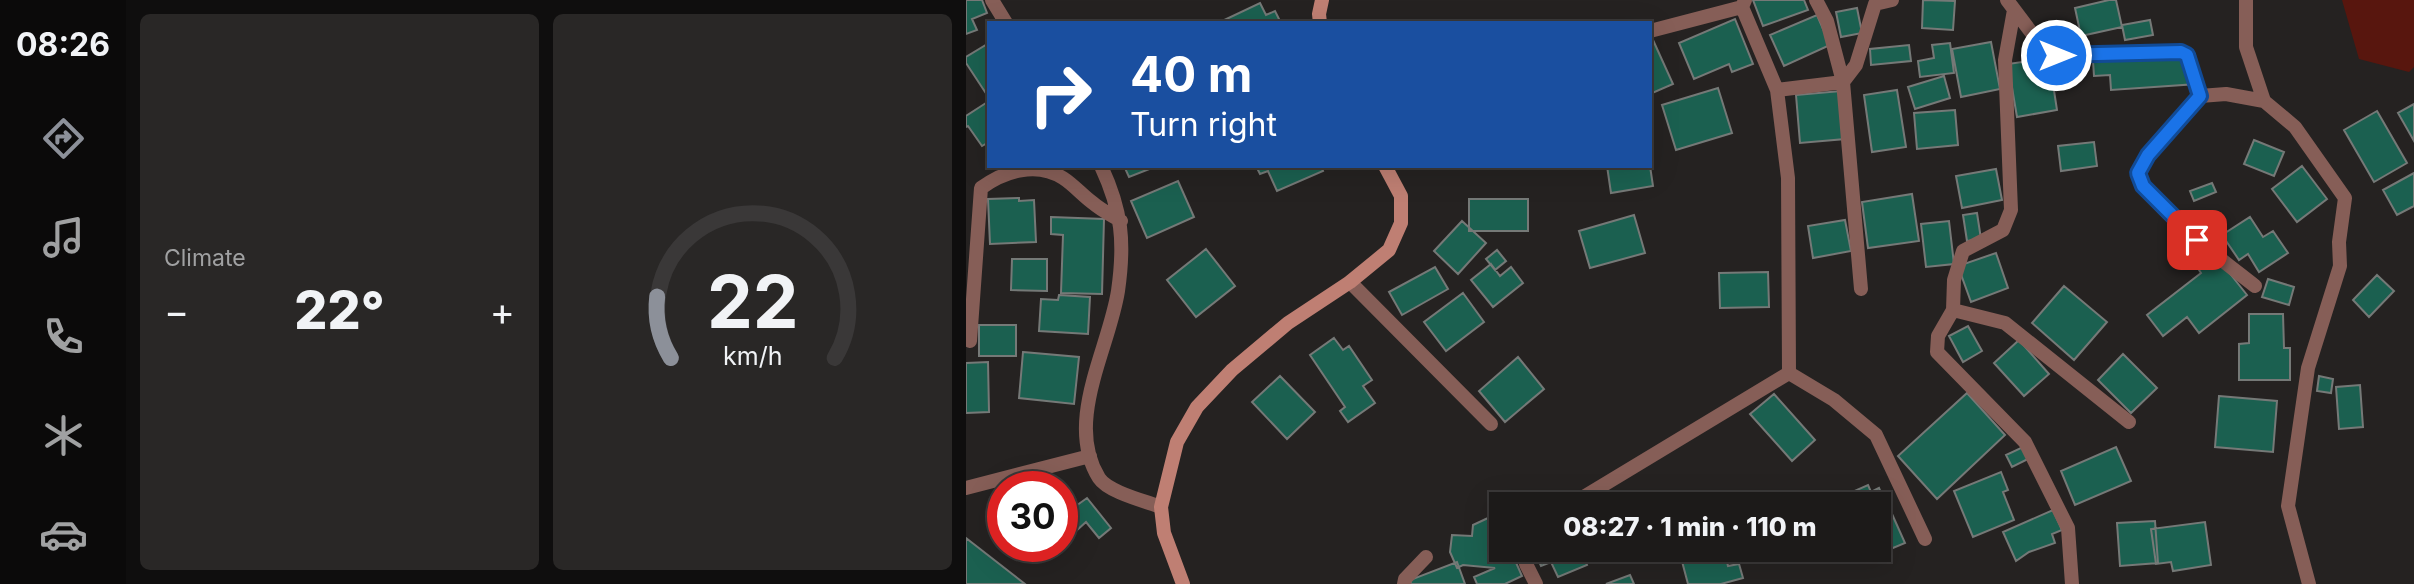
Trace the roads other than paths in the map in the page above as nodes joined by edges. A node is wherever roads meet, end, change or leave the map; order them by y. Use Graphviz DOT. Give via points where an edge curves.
graph roads {
  1 [pos="992,0"];
  2 [pos="1322,0"];
  3 [pos="1816,0"];
  4 [pos="1892,0"];
  5 [pos="2246,0"];
  6 [pos="1874,2"];
  7 [pos="1744,4"];
  8 [pos="2010,5"];
  9 [pos="1005,21"];
  10 [pos="1320,21"];
  11 [pos="1652,30"];
  12 [pos="1843,82"];
  13 [pos="1777,90"];
  14 [pos="2200,96"];
  15 [pos="2263,101"];
  16 [pos="1102,168"];
  17 [pos="1386,168"];
  18 [pos="1121,221"];
  19 [pos="1350,282"];
  20 [pos="2255,286"];
  21 [pos="1861,289"];
  22 [pos="1953,310"];
  23 [pos="970,341"];
  24 [pos="1789,373"];
  25 [pos="2129,422"];
  26 [pos="1491,424"];
  27 [pos="1090,456"];
  28 [pos="966,488"];
  29 [pos="1592,492"];
  30 [pos="1161,506"];
  31 [pos="1925,538"];
  32 [pos="1426,557"];
  33 [pos="1525,562"];
  34 [pos="1183,584"];
  35 [pos="1404,584"];
  36 [pos="1536,584"];
  37 [pos="2072,584"];
  38 [pos="2309,584"];
  1 -- 9 [label="street"];
  2 -- 10 [label="main road"];
  3 -- 12 [label="street" via="1827,21"];
  4 -- 6 [label="street"];
  5 -- 15 [label="street" via="2246,47"];
  6 -- 12 [label="street" via="1856,65"];
  7 -- 11 [label="street"];
  7 -- 13 [label="street"];
  8 -- 14 [label="street" via="2037,40 2056,55 2181,52 2187,55"];
  8 -- 22 [label="street" via="2005,60 2011,210 2003,230 1964,251 1954,280"];
  12 -- 13 [label="street"];
  12 -- 21 [label="street"];
  13 -- 24 [label="street" via="1788,178"];
  14 -- 15 [label="street" via="2227,94"];
  14 -- 20 [label="street" via="2138,173 2143,186 2197,240"];
  15 -- 38 [label="street" via="2295,127 2346,198 2340,266 2308,368 2288,506"];
  16 -- 18 [label="street"];
  17 -- 19 [label="main road" via="1401,196 1401,223 1389,250"];
  18 -- 23 [label="street" via="1062,177 1034,169 1011,171 981,188"];
  18 -- 27 [label="street" via="1118,292 1086,415"];
  19 -- 26 [label="street"];
  19 -- 30 [label="main road" via="1288,323 1197,407 1177,442"];
  22 -- 25 [label="street" via="2005,323"];
  22 -- 37 [label="street" via="1938,336 1937,352 2025,442 2068,528"];
  24 -- 29 [label="street"];
  24 -- 31 [label="street" via="1834,400 1876,435"];
  27 -- 28 [label="street"];
  27 -- 30 [label="street" via="1100,480"];
  30 -- 34 [label="main road" via="1164,533"];
  32 -- 35 [label="street"];
  33 -- 36 [label="street"];
}
